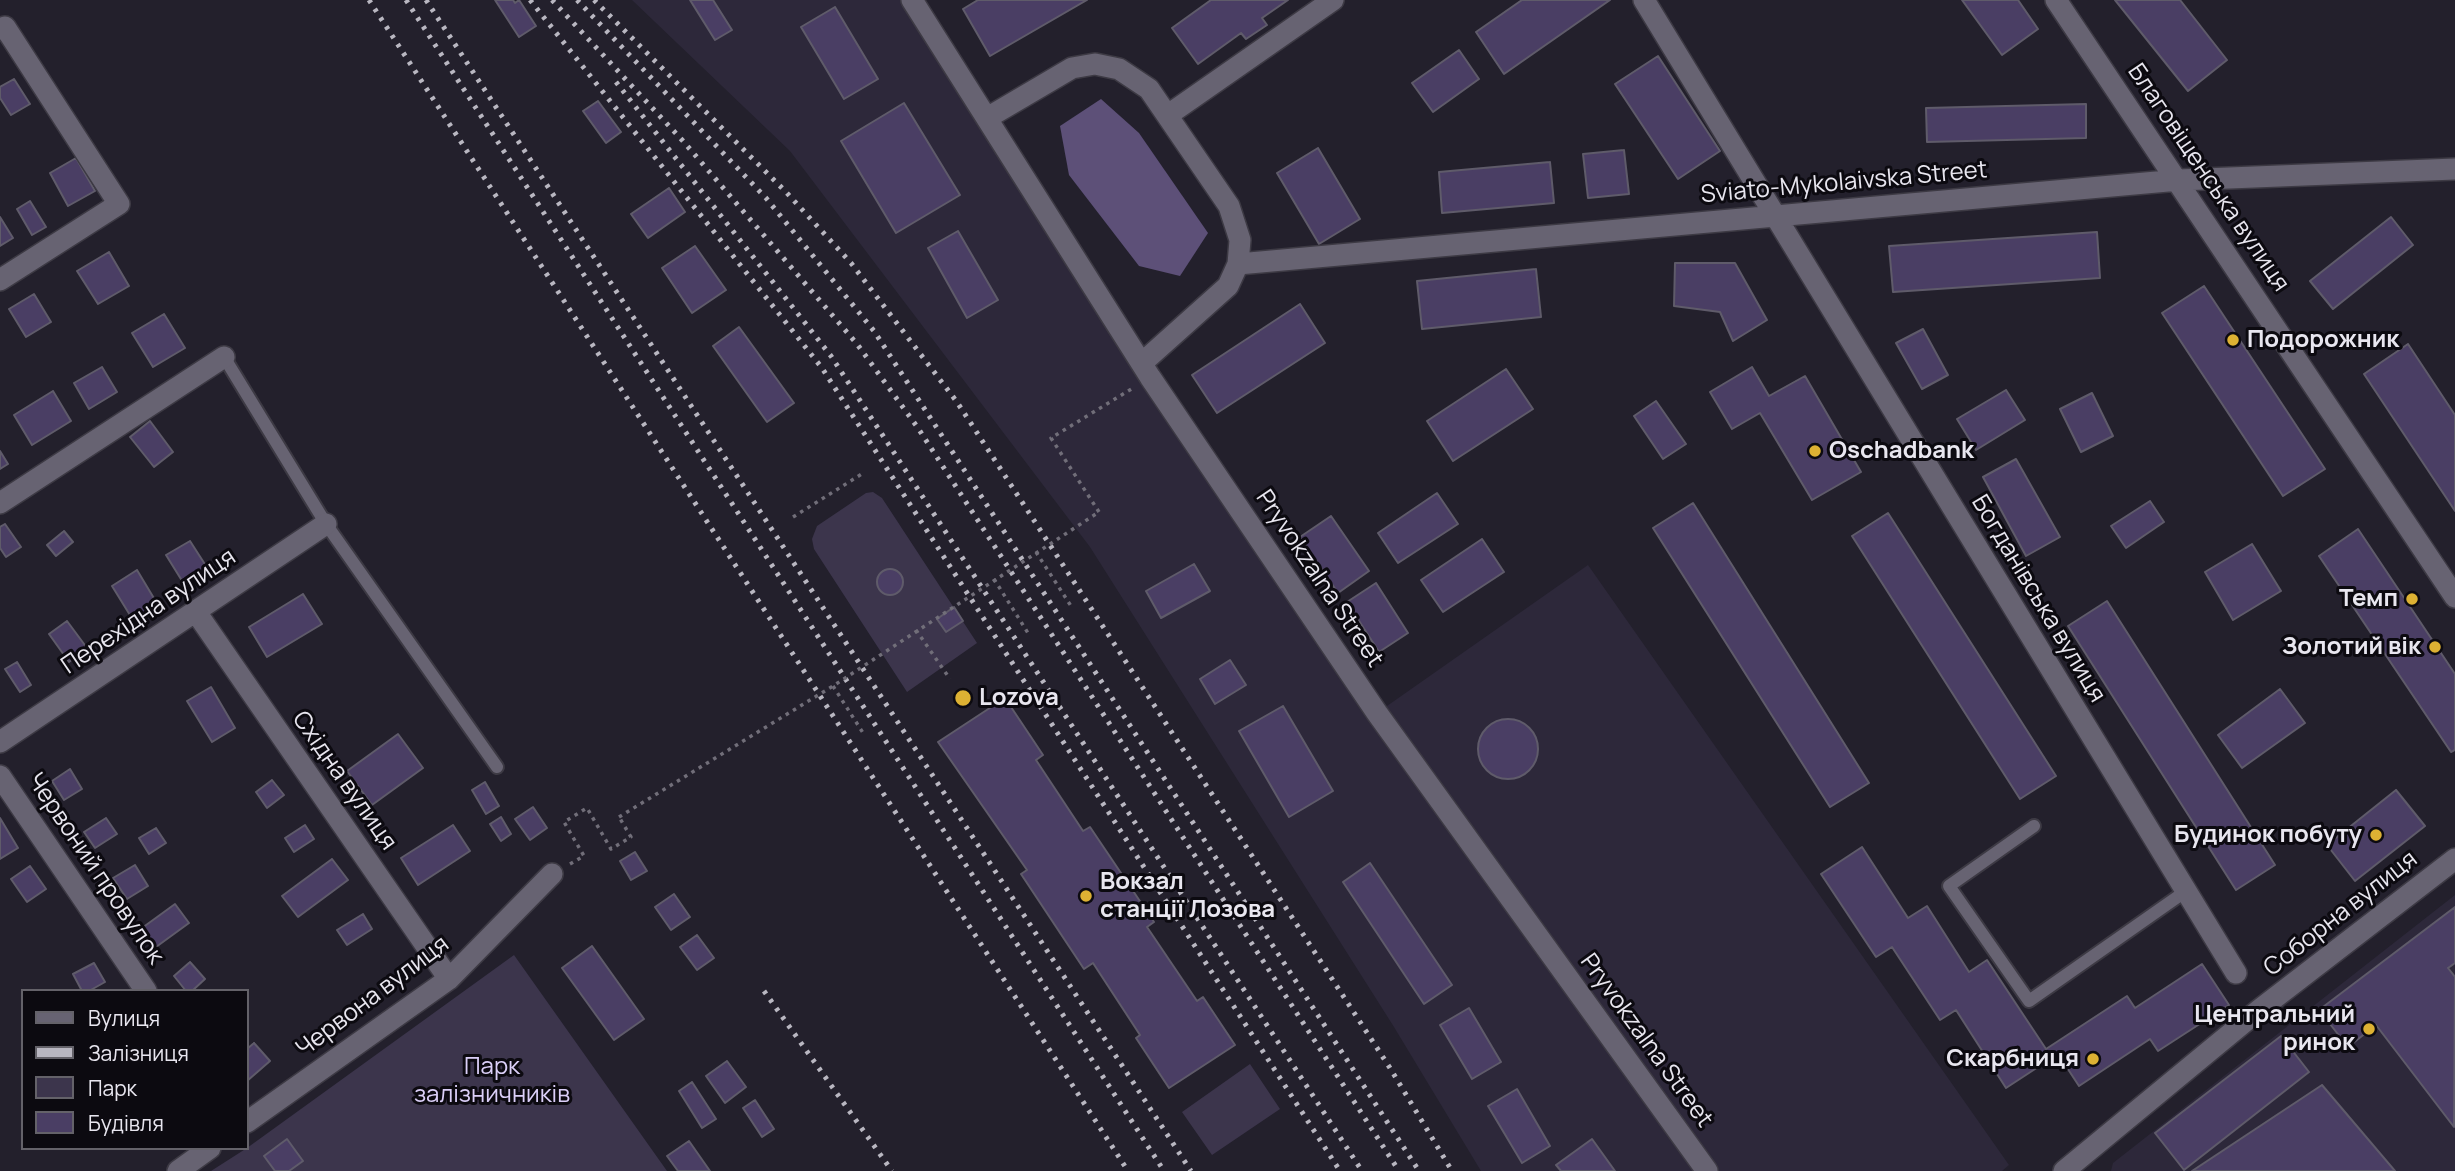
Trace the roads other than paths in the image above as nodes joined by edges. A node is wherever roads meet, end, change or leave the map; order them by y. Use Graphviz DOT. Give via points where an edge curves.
graph roads {
  1 [pos="912,0"];
  2 [pos="1333,0"];
  3 [pos="1644,0"];
  4 [pos="2061,2"];
  5 [pos="2,25"];
  6 [pos="1168,115"];
  7 [pos="987,118"];
  8 [pos="2455,169"];
  9 [pos="2179,180"];
  10 [pos="1772,215"];
  11 [pos="1238,264"];
  12 [pos="0,279"];
  13 [pos="224,357"];
  14 [pos="1146,370"];
  15 [pos="0,503"];
  16 [pos="326,524"];
  17 [pos="2455,597"];
  18 [pos="196,612"];
  19 [pos="0,742"];
  20 [pos="497,767"];
  21 [pos="0,776"];
  22 [pos="2034,827"];
  23 [pos="2455,859"];
  24 [pos="552,874"];
  25 [pos="2186,891"];
  26 [pos="2236,973"];
  27 [pos="449,979"];
  28 [pos="145,989"];
  29 [pos="248,1121"];
  30 [pos="207,1150"];
  31 [pos="178,1171"];
  32 [pos="1707,1171"];
  33 [pos="2064,1171"];
  1 -- 7 [label="street, Pryvokzalna Street"];
  2 -- 6 [label="street"];
  3 -- 10 [label="street, Богданівська вулиця"];
  4 -- 9 [label="street, Благовіщенська вулиця"];
  5 -- 12 [label="street" via="119,204"];
  6 -- 7 [label="street" via="1140,80 1095,64 1060,73"];
  6 -- 11 [label="street" via="1234,217 1240,240"];
  7 -- 14 [label="street, Pryvokzalna Street"];
  8 -- 9 [label="street, Sviato-Mykolaivska Street"];
  9 -- 10 [label="street, Sviato-Mykolaivska Street"];
  9 -- 17 [label="street, Благовіщенська вулиця"];
  10 -- 11 [label="street, Sviato-Mykolaivska Street"];
  10 -- 25 [label="street, Богданівська вулиця"];
  11 -- 14 [label="street" via="1220,295"];
  13 -- 15 [label="street"];
  13 -- 16 [label="lane"];
  14 -- 32 [label="street, Pryvokzalna Street" via="1377,713"];
  16 -- 18 [label="street, Перехідна вулиця"];
  16 -- 20 [label="lane"];
  18 -- 19 [label="street, Перехідна вулиця"];
  18 -- 27 [label="street, Східна вулиця"];
  21 -- 28 [label="street, Червоний провулок"];
  22 -- 25 [label="lane" via="1949,886 2029,1001"];
  23 -- 33 [label="street, Соборна вулиця" via="2259,1010"];
  24 -- 27 [label="street, Червона вулиця"];
  25 -- 26 [label="street, Богданівська вулиця"];
  27 -- 29 [label="street, Червона вулиця"];
  30 -- 31 [label="street"];
}
